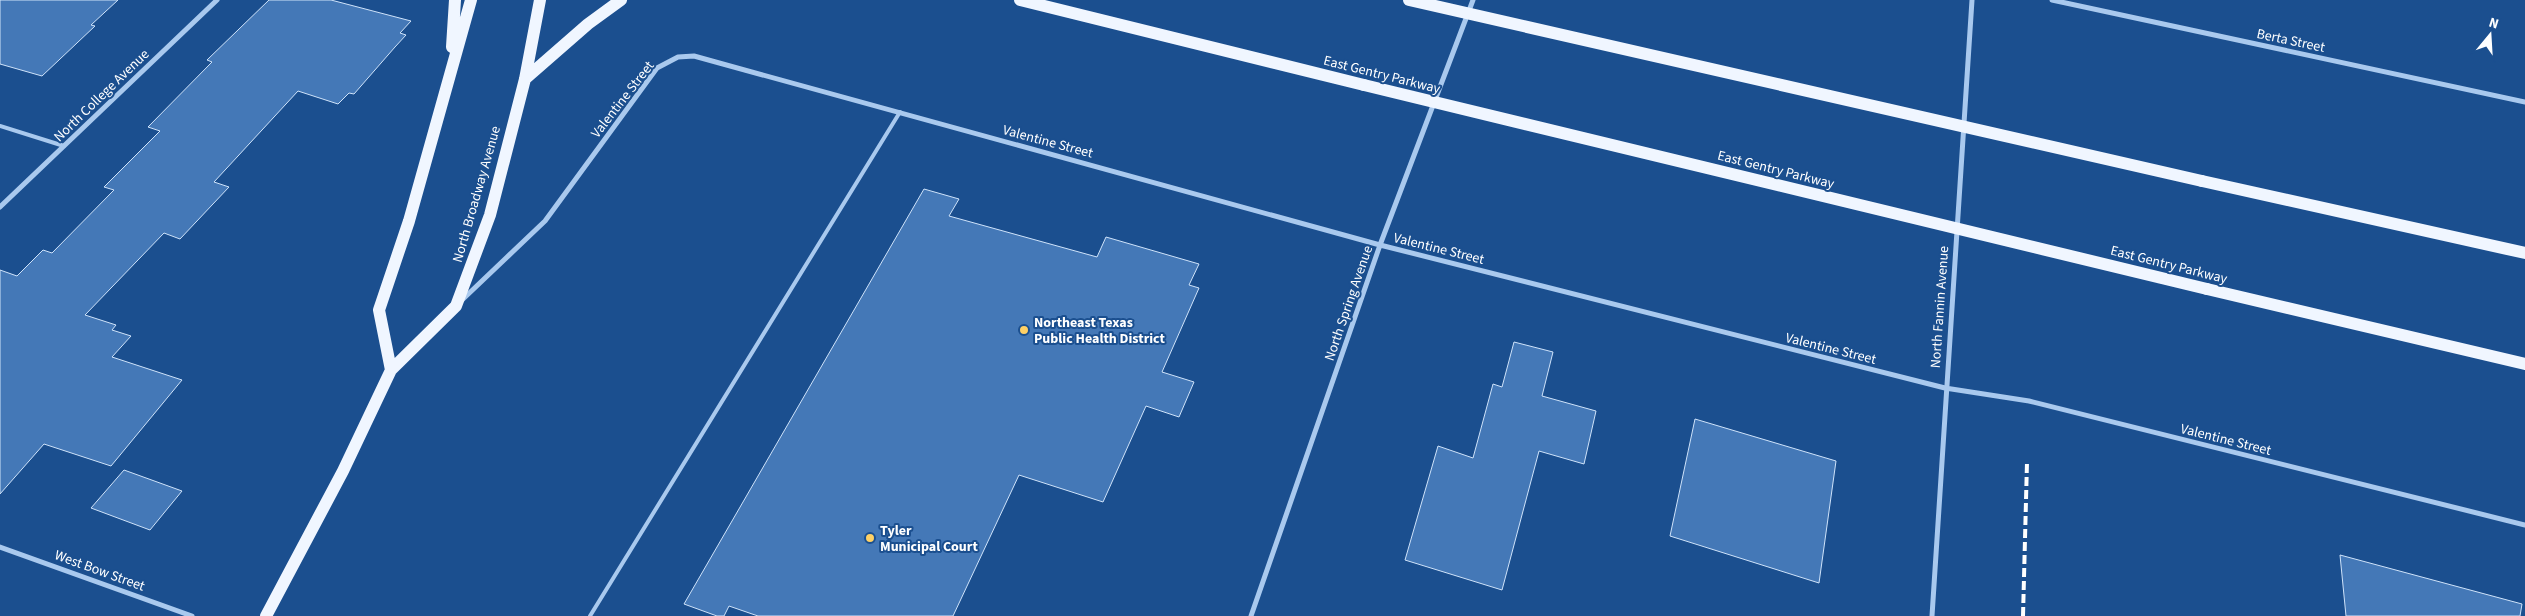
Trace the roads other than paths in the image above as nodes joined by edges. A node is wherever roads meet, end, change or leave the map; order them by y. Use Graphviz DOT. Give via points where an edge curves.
graph roads {
  1 [pos="217,0"];
  2 [pos="455,0"];
  3 [pos="471,0"];
  4 [pos="540,0"];
  5 [pos="622,0"];
  6 [pos="1020,0"];
  7 [pos="1410,0"];
  8 [pos="1473,0"];
  9 [pos="1972,0"];
  10 [pos="2052,0"];
  11 [pos="451,70"];
  12 [pos="525,79"];
  13 [pos="2525,102"];
  14 [pos="900,112"];
  15 [pos="0,126"];
  16 [pos="64,146"];
  17 [pos="0,207"];
  18 [pos="1380,245"];
  19 [pos="2525,252"];
  20 [pos="456,306"];
  21 [pos="2525,364"];
  22 [pos="391,370"];
  23 [pos="1945,388"];
  24 [pos="2525,525"];
  25 [pos="0,547"];
  26 [pos="192,616"];
  27 [pos="266,616"];
  28 [pos="590,616"];
  29 [pos="1251,616"];
  30 [pos="1932,616"];
  1 -- 16 [label="street, North College Avenue"];
  2 -- 11 [label="main road"];
  3 -- 11 [label="main road"];
  4 -- 12 [label="main road, North Broadway Avenue"];
  5 -- 12 [label="main road" via="588,24"];
  6 -- 21 [label="main road, East Gentry Parkway, bridge"];
  7 -- 19 [label="main road, bridge"];
  8 -- 18 [label="street, North Spring Avenue"];
  9 -- 23 [label="street, North Fannin Avenue"];
  10 -- 13 [label="street, Berta Street"];
  11 -- 22 [label="main road" via="379,310"];
  12 -- 20 [label="main road, North Broadway Avenue" via="490,215"];
  14 -- 18 [label="street, Valentine Street"];
  14 -- 20 [label="street, Valentine Street" via="702,58 686,56 670,60 652,74 545,221"];
  14 -- 28 [label="lane"];
  15 -- 16 [label="lane"];
  16 -- 17 [label="street, North College Avenue"];
  18 -- 23 [label="street, Valentine Street"];
  18 -- 29 [label="street, North Spring Avenue"];
  20 -- 22 [label="main road, North Broadway Avenue"];
  22 -- 27 [label="main road, North Broadway Avenue" via="343,471"];
  23 -- 24 [label="street, Valentine Street" via="2029,401"];
  23 -- 30 [label="street, North Fannin Avenue"];
  25 -- 26 [label="street, West Bow Street"];
}
